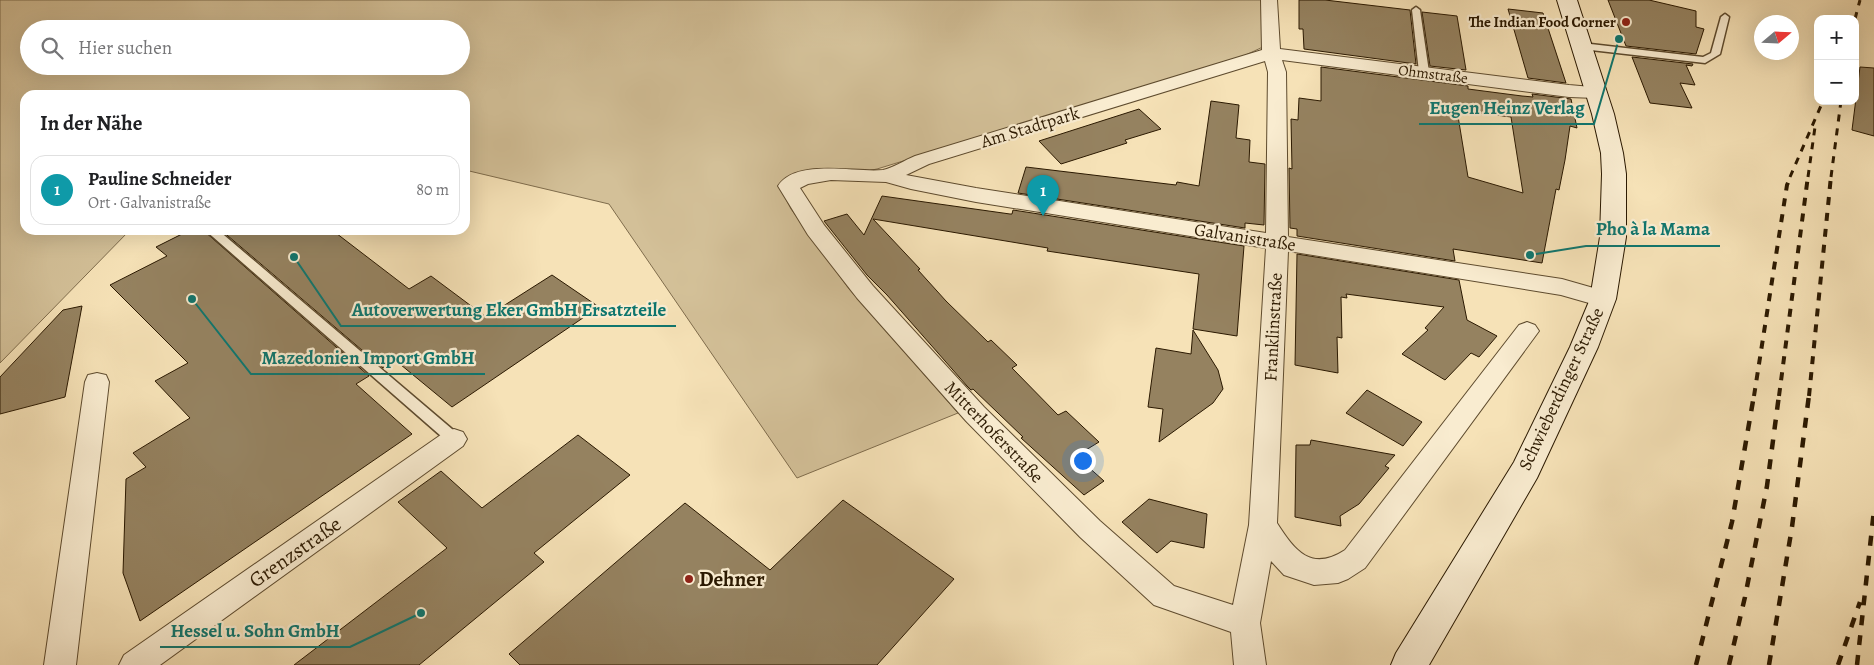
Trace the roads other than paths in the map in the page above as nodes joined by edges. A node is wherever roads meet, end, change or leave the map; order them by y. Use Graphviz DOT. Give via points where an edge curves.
graph roads {
  1 [pos="1269,0"];
  2 [pos="1567,0"];
  3 [pos="1416,10"];
  4 [pos="1725,16"];
  5 [pos="1582,46"];
  6 [pos="1271,53"];
  7 [pos="1424,72"];
  8 [pos="1596,92"];
  9 [pos="887,176"];
  10 [pos="788,186"];
  11 [pos="217,235"];
  12 [pos="1277,242"];
  13 [pos="1603,299"];
  14 [pos="1527,331"];
  15 [pos="97,382"];
  16 [pos="454,439"];
  17 [pos="1264,525"];
  18 [pos="1245,623"];
  19 [pos="60,665"];
  20 [pos="135,665"];
  21 [pos="1250,665"];
  22 [pos="1408,665"];
  1 -- 6 [label="street, Franklinstraße"];
  2 -- 5 [label="main road, Schwieberdinger Straße"];
  3 -- 7 [label="lane"];
  4 -- 5 [label="lane" via="1715,54 1705,60"];
  5 -- 8 [label="main road, Schwieberdinger Straße"];
  6 -- 7 [label="street, Ohmstraße"];
  6 -- 9 [label="street, Am Stadtpark" via="922,160"];
  6 -- 12 [label="street, Franklinstraße" via="1277,72"];
  7 -- 8 [label="street, Ohmstraße"];
  8 -- 13 [label="main road, Schwieberdinger Straße" via="1614,174 1613,237"];
  9 -- 10 [label="street, Am Stadtpark" via="831,174 803,178"];
  9 -- 12 [label="street, Galvanistraße" via="976,195"];
  10 -- 18 [label="street, Mitterhoferstraße" via="816,230 865,292 975,414 1090,530 1164,596"];
  11 -- 16 [label="lane"];
  12 -- 13 [label="street, Galvanistraße" via="1562,286"];
  12 -- 17 [label="street, Franklinstraße"];
  13 -- 22 [label="main road, Schwieberdinger Straße" via="1584,347 1526,468"];
  14 -- 17 [label="street" via="1355,559 1338,570 1314,572 1294,566 1278,550"];
  15 -- 19 [label="street"];
  16 -- 20 [label="street, Grenzstraße"];
  17 -- 18 [label="street, Franklinstraße"];
  18 -- 21 [label="street"];
}
